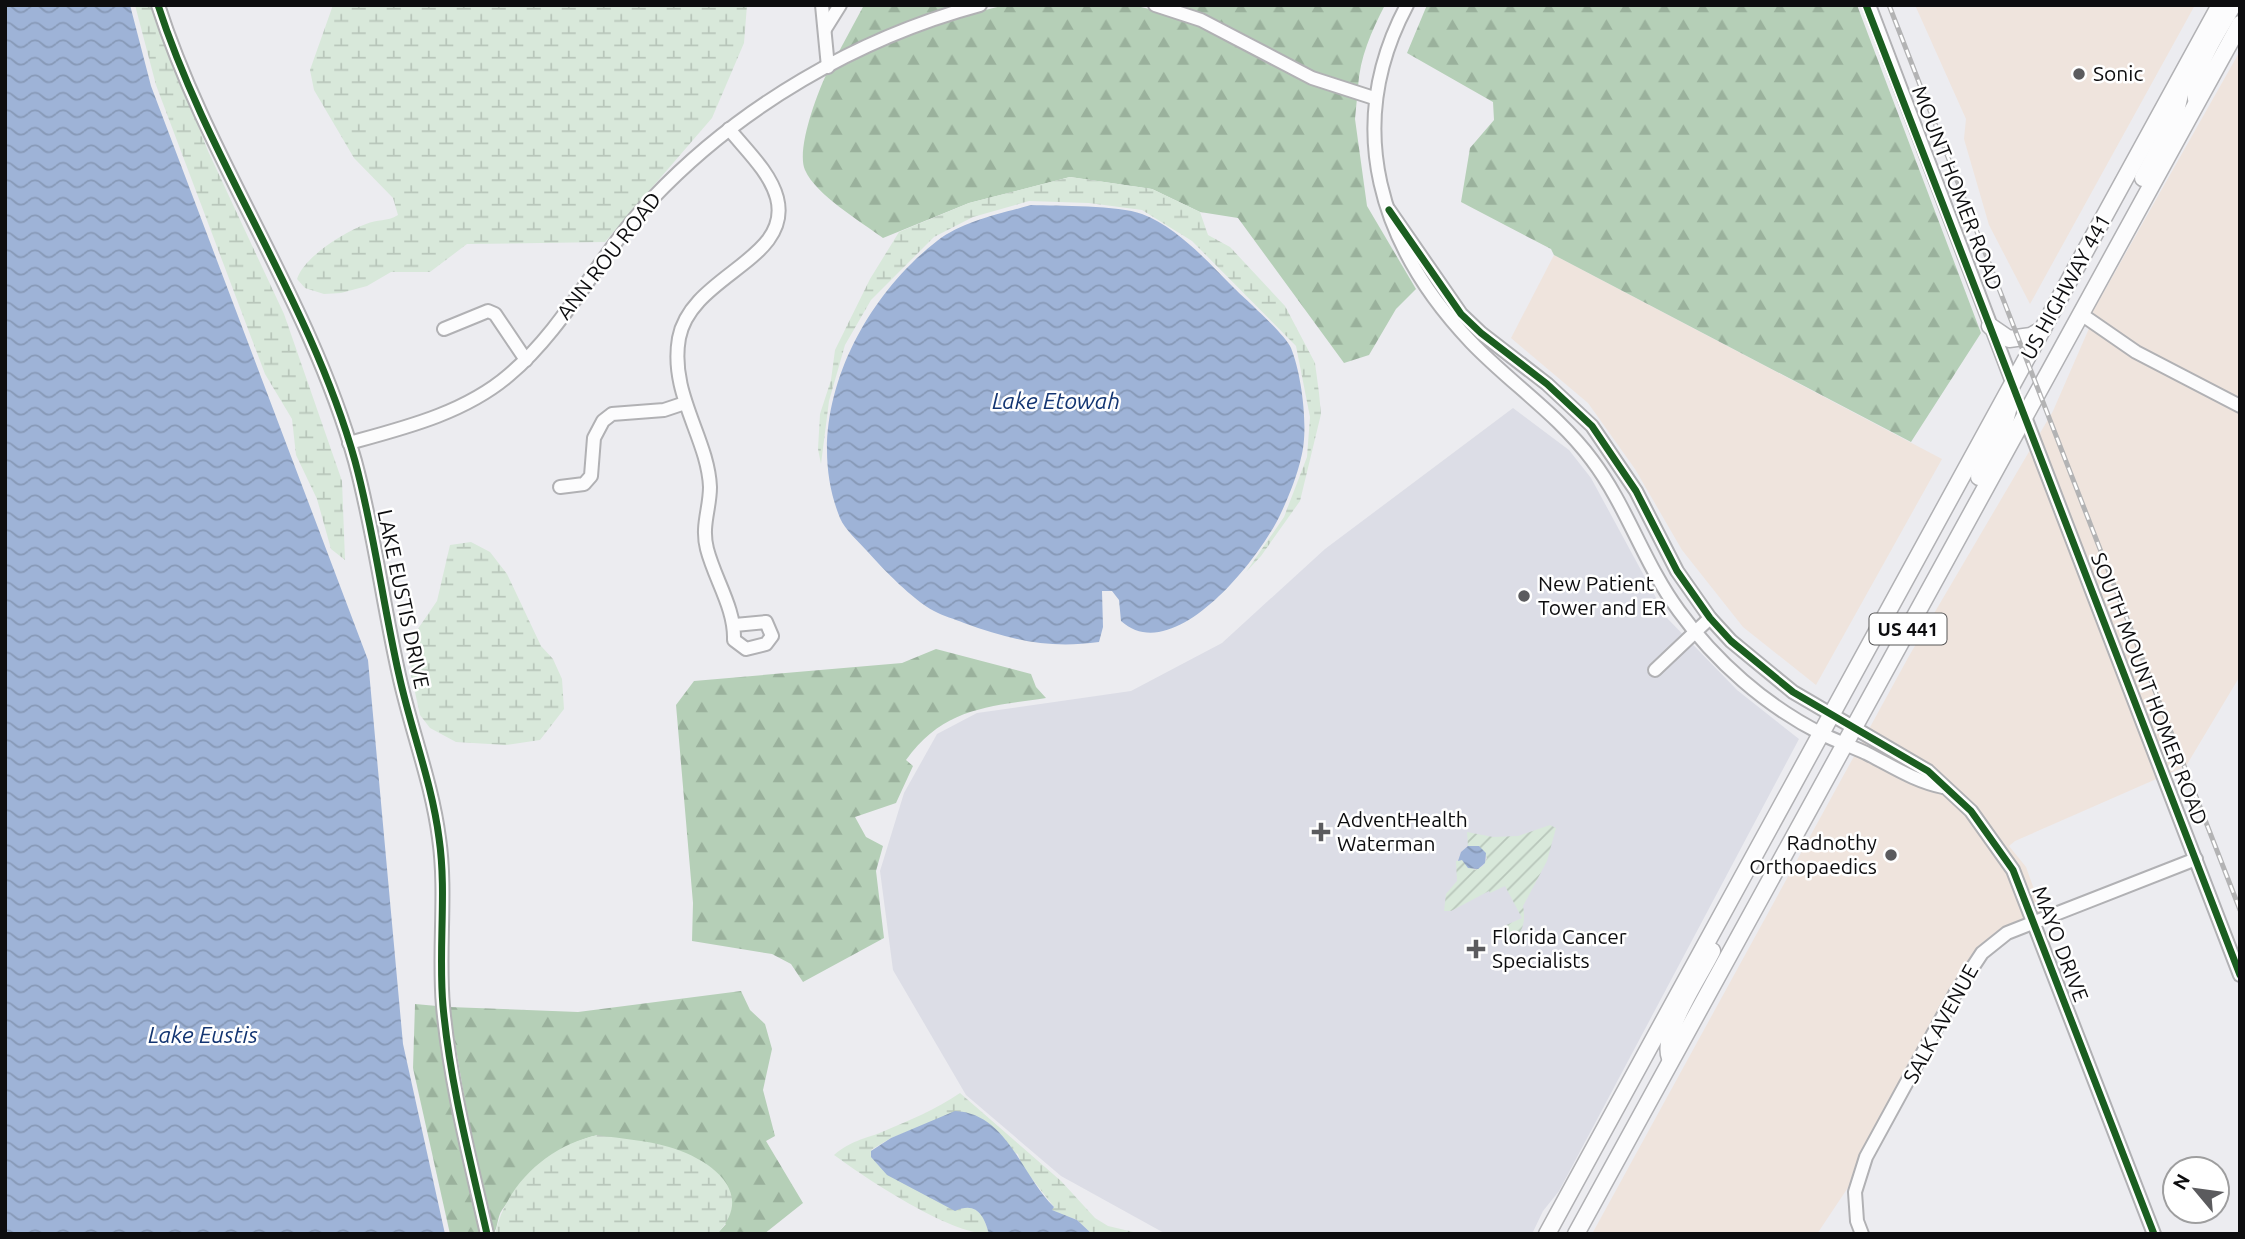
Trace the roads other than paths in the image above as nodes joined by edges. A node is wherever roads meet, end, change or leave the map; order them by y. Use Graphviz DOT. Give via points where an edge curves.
graph roads {
  1 [pos="158,5"];
  2 [pos="822,5"];
  3 [pos="840,5"];
  4 [pos="980,5"];
  5 [pos="1155,5"];
  6 [pos="1407,5"];
  7 [pos="1869,5"];
  8 [pos="2220,5"];
  9 [pos="2233,5"];
  10 [pos="2240,24"];
  11 [pos="825,29"];
  12 [pos="828,67"];
  13 [pos="2184,70"];
  14 [pos="1374,98"];
  15 [pos="2196,103"];
  16 [pos="729,129"];
  17 [pos="1389,209"];
  18 [pos="2125,233"];
  19 [pos="2081,314"];
  20 [pos="1990,326"];
  21 [pos="444,329"];
  22 [pos="2043,329"];
  23 [pos="526,360"];
  24 [pos="2013,384"];
  25 [pos="685,403"];
  26 [pos="2240,406"];
  27 [pos="2025,416"];
  28 [pos="349,443"];
  29 [pos="560,487"];
  30 [pos="1951,551"];
  31 [pos="1710,618"];
  32 [pos="735,625"];
  33 [pos="1695,631"];
  34 [pos="1655,670"];
  35 [pos="1831,715"];
  36 [pos="1854,729"];
  37 [pos="1821,734"];
  38 [pos="1845,745"];
  39 [pos="1943,787"];
  40 [pos="2196,859"];
  41 [pos="1733,891"];
  42 [pos="2034,923"];
  43 [pos="2240,975"];
  44 [pos="1671,1058"];
  45 [pos="487,1234"];
  46 [pos="1547,1234"];
  47 [pos="1576,1234"];
  48 [pos="1861,1234"];
  49 [pos="2154,1234"];
  1 -- 28 [label="street, LAKE EUSTIS DRIVE" via="209,132 294,303"];
  2 -- 11 [label="street"];
  3 -- 11 [label="street"];
  4 -- 12 [label="street, ANN ROU ROAD" via="894,36"];
  5 -- 14 [label="street" via="1201,20 1312,78"];
  6 -- 14 [label="street, MAYO DRIVE" via="1381,64"];
  7 -- 20 [label="street, MOUNT HOMER ROAD"];
  8 -- 13 [label="main road, US HIGHWAY 441 / US 441"];
  9 -- 15 [label="main road" via="2197,76"];
  10 -- 15 [label="main road, US 441"];
  11 -- 12 [label="street"];
  12 -- 16 [label="street, ANN ROU ROAD"];
  13 -- 18 [label="main road" via="2180,106 2136,192"];
  13 -- 22 [label="main road, US HIGHWAY 441 / US 441"];
  14 -- 17 [label="street, MAYO DRIVE" via="1378,172"];
  15 -- 18 [label="main road, US 441"];
  16 -- 23 [label="street, ANN ROU ROAD" via="695,156 629,224"];
  16 -- 25 [label="street" via="765,173 779,214 774,233 754,257 709,290 684,318 677,357"];
  17 -- 31 [label="street, MAYO DRIVE" via="1461,314 1592,426 1613,453 1677,571"];
  17 -- 33 [label="street, MAYO DRIVE" via="1391,225 1410,261 1452,321 1554,417 1592,460 1615,494 1653,570"];
  18 -- 19 [label="main road, US 441"];
  19 -- 26 [label="street" via="2136,352"];
  19 -- 27 [label="main road, US 441"];
  20 -- 22 [label="main road" via="2009,339 2025,338"];
  20 -- 24 [label="street, MOUNT HOMER ROAD"];
  21 -- 23 [label="street" via="488,311 495,314"];
  22 -- 24 [label="main road, US HIGHWAY 441 / US 441"];
  23 -- 28 [label="street, ANN ROU ROAD" via="464,404"];
  24 -- 30 [label="main road" via="2002,433 1961,511"];
  24 -- 35 [label="main road, US HIGHWAY 441 / US 441"];
  25 -- 29 [label="street" via="664,410 612,414 594,438 590,476 584,484"];
  25 -- 32 [label="street" via="710,487 702,527 707,551"];
  27 -- 30 [label="main road, US 441"];
  27 -- 40 [label="street, SOUTH MOUNT HOMER ROAD"];
  28 -- 45 [label="street, LAKE EUSTIS DRIVE" via="439,838 443,1006"];
  30 -- 36 [label="main road, US 441"];
  31 -- 33 [label="street"];
  31 -- 35 [label="street, MAYO DRIVE" via="1770,676"];
  33 -- 34 [label="street"];
  33 -- 37 [label="street, MAYO DRIVE" via="1752,687"];
  35 -- 36 [label="street, MAYO DRIVE"];
  35 -- 37 [label="main road, US 441"];
  36 -- 38 [label="main road, US 441"];
  36 -- 39 [label="street, MAYO DRIVE" via="1928,771"];
  37 -- 38 [label="street, MAYO DRIVE"];
  37 -- 41 [label="main road, US 441"];
  38 -- 39 [label="street, MAYO DRIVE" via="1922,783"];
  38 -- 44 [label="main road, US 441"];
  39 -- 42 [label="street, MAYO DRIVE" via="1970,811 2004,853"];
  40 -- 42 [label="street, SALK AVENUE"];
  40 -- 43 [label="street, SOUTH MOUNT HOMER ROAD"];
  41 -- 44 [label="main road" via="1734,909 1669,1034"];
  41 -- 46 [label="main road, US 441"];
  42 -- 48 [label="street, SALK AVENUE" via="1994,942 1955,994 1859,1177 1855,1205"];
  42 -- 49 [label="street, MAYO DRIVE"];
  44 -- 47 [label="main road, US 441"];
}
